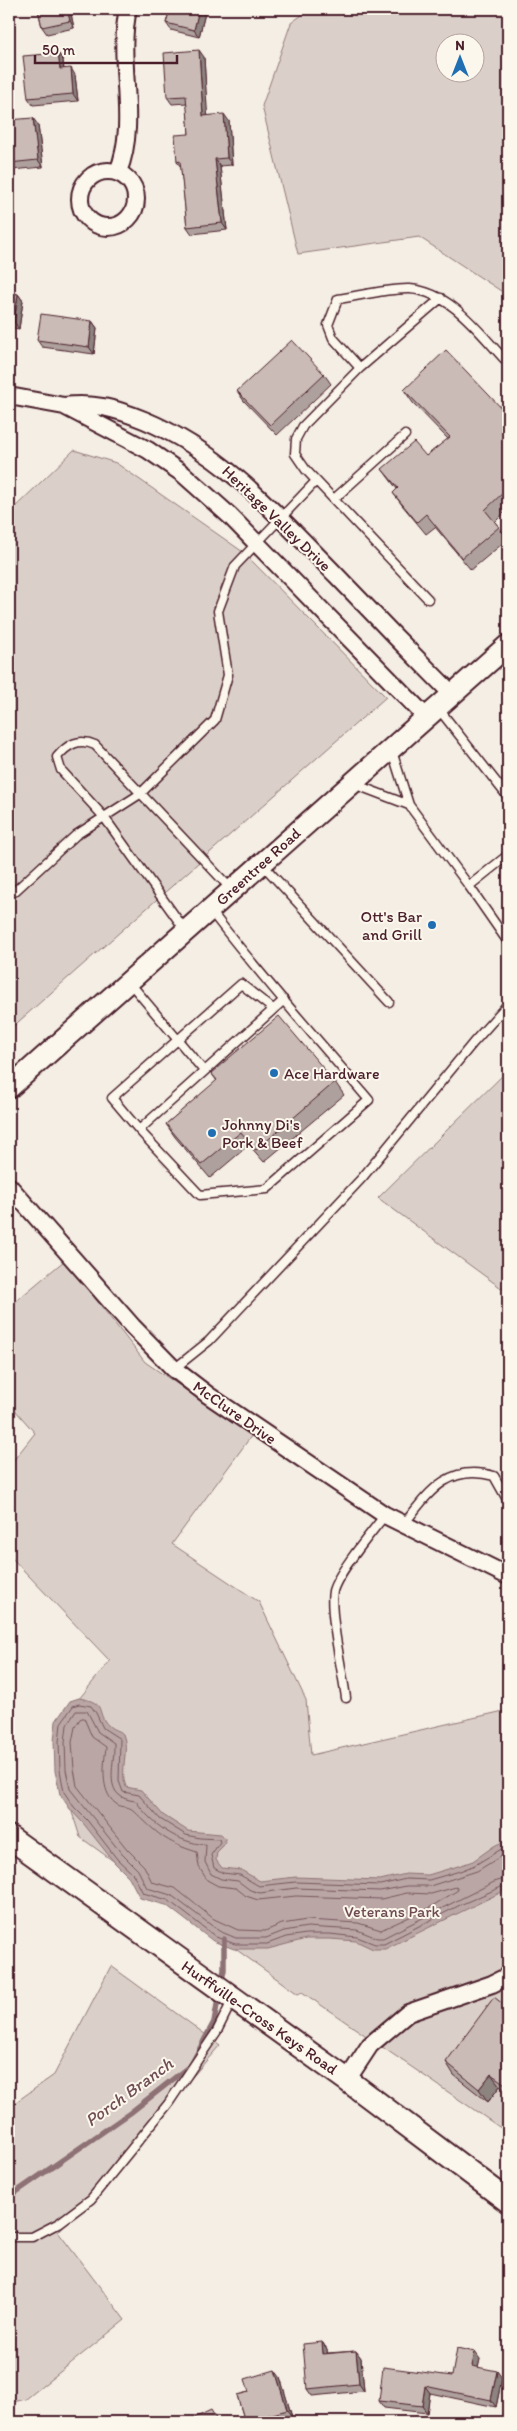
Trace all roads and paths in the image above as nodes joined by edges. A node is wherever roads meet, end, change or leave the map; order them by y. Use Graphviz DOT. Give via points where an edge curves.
graph roads {
  1 [pos="128,9"];
  2 [pos="118,172"];
  3 [pos="441,298"];
  4 [pos="508,363"];
  5 [pos="360,368"];
  6 [pos="9,396"];
  7 [pos="64,406"];
  8 [pos="405,435"];
  9 [pos="316,481"];
  10 [pos="334,500"];
  11 [pos="280,518"];
  12 [pos="256,542"];
  13 [pos="428,599"];
  14 [pos="508,645"];
  15 [pos="439,707"];
  16 [pos="391,748"];
  17 [pos="352,783"];
  18 [pos="140,794"];
  19 [pos="508,797"];
  20 [pos="409,805"];
  21 [pos="104,817"];
  22 [pos="508,855"];
  23 [pos="262,863"];
  24 [pos="469,886"];
  25 [pos="232,890"];
  26 [pos="9,894"];
  27 [pos="210,909"];
  28 [pos="508,926"];
  29 [pos="186,931"];
  30 [pos="501,933"];
  31 [pos="508,942"];
  32 [pos="129,981"];
  33 [pos="284,1000"];
  34 [pos="389,1002"];
  35 [pos="508,1004"];
  36 [pos="273,1009"];
  37 [pos="177,1040"];
  38 [pos="204,1071"];
  39 [pos="9,1088"];
  40 [pos="139,1130"];
  41 [pos="9,1186"];
  42 [pos="174,1369"];
  43 [pos="508,1501"];
  44 [pos="385,1515"];
  45 [pos="404,1524"];
  46 [pos="508,1576"];
  47 [pos="346,1698"];
  48 [pos="9,1837"];
  49 [pos="508,1976"];
  50 [pos="232,1999"];
  51 [pos="347,2080"];
  52 [pos="508,2201"];
  53 [pos="9,2237"];
  1 -- 2 [label="street" via="123,44 128,135"];
  3 -- 4 [label="lane" via="450,303"];
  3 -- 5 [label="lane"];
  3 -- 5 [label="lane" via="410,289 338,298 328,325 333,338"];
  5 -- 9 [label="lane" via="302,426 296,439 296,454"];
  6 -- 7 [label="street, Heritage Valley Drive"];
  7 -- 11 [label="street, Heritage Valley Drive" via="85,403 108,408 166,431 220,463"];
  7 -- 12 [label="street, Heritage Valley Drive" via="166,462 198,486"];
  8 -- 10 [label="lane"];
  9 -- 10 [label="lane"];
  9 -- 11 [label="lane"];
  10 -- 13 [label="lane"];
  11 -- 12 [label="lane"];
  11 -- 15 [label="street, Heritage Valley Drive"];
  12 -- 15 [label="street, Heritage Valley Drive"];
  12 -- 18 [label="lane" via="235,566 218,611 228,675 216,720"];
  14 -- 15 [label="street, Greentree Road"];
  15 -- 16 [label="street, Greentree Road"];
  15 -- 19 [label="lane"];
  16 -- 17 [label="street, Greentree Road"];
  16 -- 20 [label="lane"];
  17 -- 20 [label="lane"];
  17 -- 23 [label="street, Greentree Road"];
  18 -- 21 [label="lane"];
  18 -- 21 [label="lane" via="95,745 76,742 66,746 57,757 61,770"];
  18 -- 25 [label="lane"];
  20 -- 24 [label="lane"];
  21 -- 26 [label="lane" via="76,835"];
  21 -- 29 [label="lane"];
  22 -- 24 [label="lane"];
  23 -- 25 [label="street, Greentree Road"];
  23 -- 34 [label="lane"];
  24 -- 30 [label="lane"];
  25 -- 27 [label="street, Greentree Road"];
  27 -- 29 [label="street, Greentree Road"];
  27 -- 33 [label="lane"];
  28 -- 30 [label="lane"];
  29 -- 32 [label="street, Greentree Road"];
  30 -- 31 [label="lane"];
  32 -- 37 [label="lane"];
  32 -- 39 [label="street, Greentree Road"];
  33 -- 36 [label="lane"];
  33 -- 40 [label="lane" via="369,1100 267,1188 200,1196"];
  35 -- 42 [label="lane" via="362,1178 209,1342"];
  36 -- 37 [label="lane" via="241,984"];
  36 -- 38 [label="lane"];
  37 -- 38 [label="lane"];
  37 -- 40 [label="lane" via="112,1098"];
  38 -- 40 [label="lane"];
  41 -- 42 [label="street, McClure Drive"];
  42 -- 44 [label="street, McClure Drive"];
  43 -- 45 [label="lane" via="494,1476 476,1471 454,1476 432,1489"];
  44 -- 45 [label="street, McClure Drive"];
  44 -- 47 [label="lane" via="333,1591"];
  45 -- 46 [label="street, McClure Drive"];
  48 -- 50 [label="main road, Hurffville-Cross Keys Road"];
  49 -- 51 [label="street" via="408,2012 370,2045"];
  50 -- 51 [label="main road, Hurffville-Cross Keys Road"];
  50 -- 53 [label="lane" via="217,2032 168,2104 91,2199 59,2223 32,2237"];
  51 -- 52 [label="main road, Hurffville-Cross Keys Road"];
}
